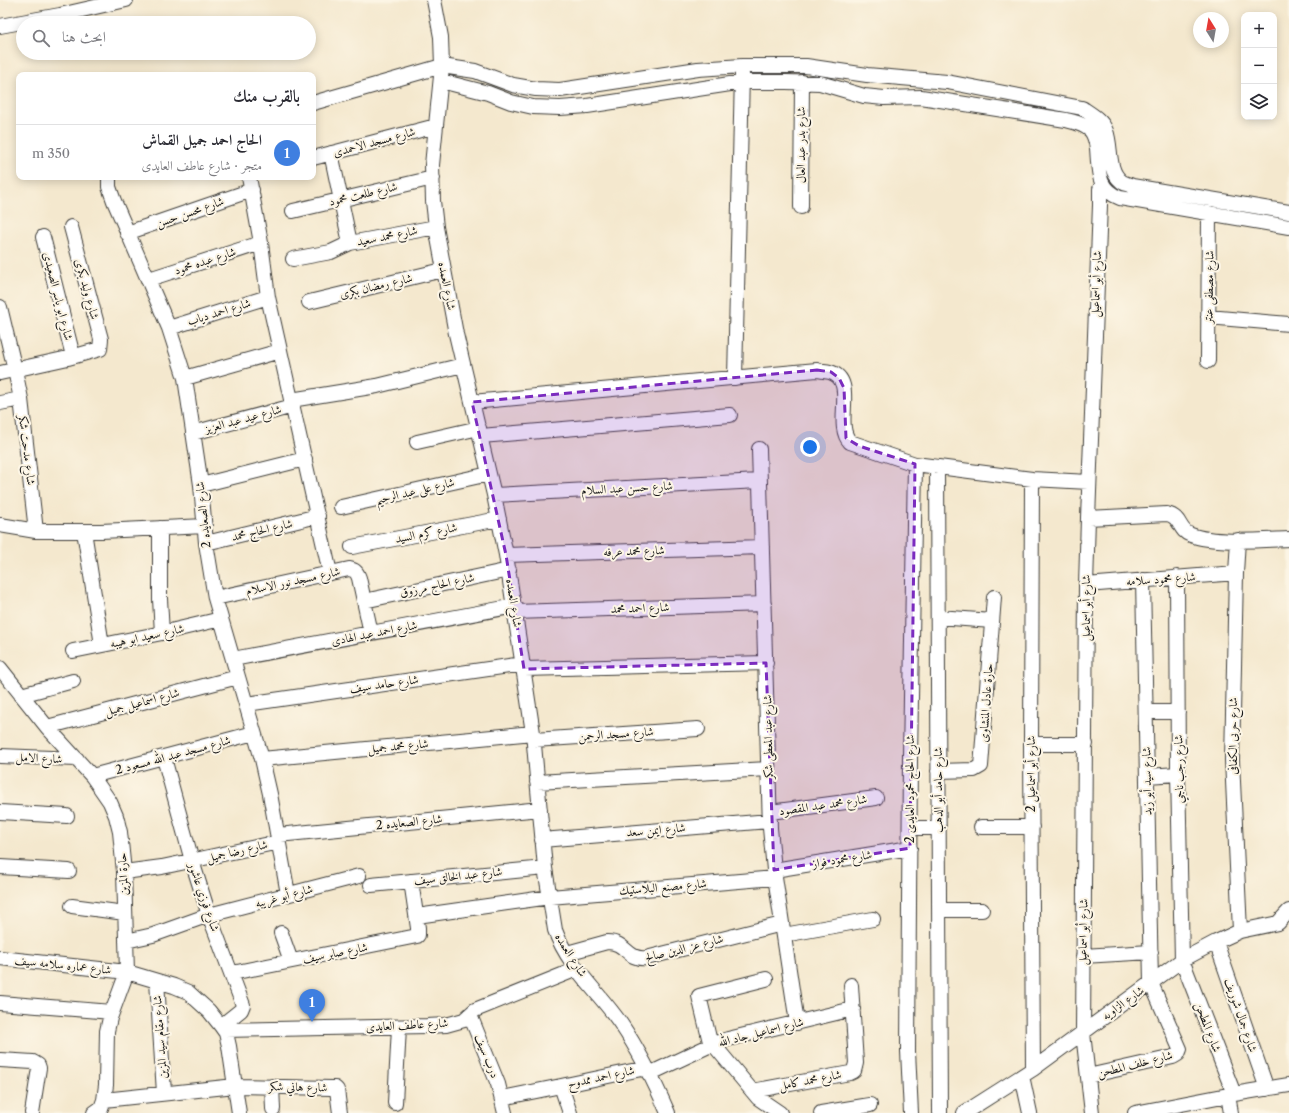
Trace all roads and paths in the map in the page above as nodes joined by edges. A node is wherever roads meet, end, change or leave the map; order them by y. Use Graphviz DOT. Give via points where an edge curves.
graph roads {
  1 [pos="126,0"];
  2 [pos="434,0"];
  3 [pos="55,16"];
  4 [pos="16,23"];
  5 [pos="0,26"];
  6 [pos="442,66"];
  7 [pos="742,66"];
  8 [pos="441,81"];
  9 [pos="743,82"];
  10 [pos="802,82"];
  11 [pos="1012,94"];
  12 [pos="316,102"];
  13 [pos="1012,111"];
  14 [pos="436,126"];
  15 [pos="1101,135"];
  16 [pos="331,153"];
  17 [pos="316,157"];
  18 [pos="432,178"];
  19 [pos="109,180"];
  20 [pos="251,183"];
  21 [pos="1102,184"];
  22 [pos="341,200"];
  23 [pos="801,207"];
  24 [pos="293,211"];
  25 [pos="1289,212"];
  26 [pos="1209,213"];
  27 [pos="71,227"];
  28 [pos="436,227"];
  29 [pos="1289,227"];
  30 [pos="128,233"];
  31 [pos="43,237"];
  32 [pos="261,243"];
  33 [pos="350,243"];
  34 [pos="293,259"];
  35 [pos="444,270"];
  36 [pos="149,279"];
  37 [pos="268,297"];
  38 [pos="309,302"];
  39 [pos="0,307"];
  40 [pos="1208,317"];
  41 [pos="1289,324"];
  42 [pos="169,328"];
  43 [pos="280,351"];
  44 [pos="74,356"];
  45 [pos="1208,361"];
  46 [pos="463,365"];
  47 [pos="16,370"];
  48 [pos="0,373"];
  49 [pos="185,378"];
  50 [pos="735,378"];
  51 [pos="20,399"];
  52 [pos="472,402"];
  53 [pos="0,403"];
  54 [pos="292,403"];
  55 [pos="730,415"];
  56 [pos="480,432"];
  57 [pos="193,433"];
  58 [pos="417,442"];
  59 [pos="759,449"];
  60 [pos="305,459"];
  61 [pos="915,464"];
  62 [pos="937,467"];
  63 [pos="489,474"];
  64 [pos="1032,479"];
  65 [pos="759,481"];
  66 [pos="1089,482"];
  67 [pos="201,485"];
  68 [pos="494,495"];
  69 [pos="341,507"];
  70 [pos="318,516"];
  71 [pos="1088,518"];
  72 [pos="499,519"];
  73 [pos="0,525"];
  74 [pos="204,526"];
  75 [pos="160,528"];
  76 [pos="36,531"];
  77 [pos="84,531"];
  78 [pos="1238,540"];
  79 [pos="1289,540"];
  80 [pos="206,543"];
  81 [pos="352,547"];
  82 [pos="762,547"];
  83 [pos="506,555"];
  84 [pos="509,570"];
  85 [pos="330,573"];
  86 [pos="1236,573"];
  87 [pos="1177,578"];
  88 [pos="1143,580"];
  89 [pos="1086,585"];
  90 [pos="994,596"];
  91 [pos="215,598"];
  92 [pos="364,601"];
  93 [pos="764,604"];
  94 [pos="515,609"];
  95 [pos="938,617"];
  96 [pos="221,619"];
  97 [pos="992,621"];
  98 [pos="162,633"];
  99 [pos="371,633"];
  100 [pos="102,645"];
  101 [pos="73,651"];
  102 [pos="233,659"];
  103 [pos="766,663"];
  104 [pos="523,666"];
  105 [pos="0,668"];
  106 [pos="238,677"];
  107 [pos="73,681"];
  108 [pos="21,695"];
  109 [pos="246,704"];
  110 [pos="1146,712"];
  111 [pos="1178,712"];
  112 [pos="47,727"];
  113 [pos="698,729"];
  114 [pos="254,733"];
  115 [pos="534,737"];
  116 [pos="1031,744"];
  117 [pos="1086,744"];
  118 [pos="0,756"];
  119 [pos="164,758"];
  120 [pos="77,759"];
  121 [pos="262,759"];
  122 [pos="768,769"];
  123 [pos="938,771"];
  124 [pos="1178,774"];
  125 [pos="92,776"];
  126 [pos="1147,776"];
  127 [pos="537,782"];
  128 [pos="876,798"];
  129 [pos="540,809"];
  130 [pos="0,812"];
  131 [pos="67,816"];
  132 [pos="770,816"];
  133 [pos="981,827"];
  134 [pos="1032,827"];
  135 [pos="910,828"];
  136 [pos="938,828"];
  137 [pos="279,838"];
  138 [pos="542,840"];
  139 [pos="910,848"];
  140 [pos="192,861"];
  141 [pos="0,867"];
  142 [pos="545,868"];
  143 [pos="69,871"];
  144 [pos="124,872"];
  145 [pos="775,874"];
  146 [pos="358,876"];
  147 [pos="411,881"];
  148 [pos="371,885"];
  149 [pos="288,894"];
  150 [pos="550,897"];
  151 [pos="72,906"];
  152 [pos="939,910"];
  153 [pos="982,910"];
  154 [pos="125,913"];
  155 [pos="209,915"];
  156 [pos="417,916"];
  157 [pos="1288,917"];
  158 [pos="873,919"];
  159 [pos="783,929"];
  160 [pos="1240,931"];
  161 [pos="281,933"];
  162 [pos="126,941"];
  163 [pos="1216,942"];
  164 [pos="1151,952"];
  165 [pos="567,953"];
  166 [pos="1083,956"];
  167 [pos="0,958"];
  168 [pos="1182,960"];
  169 [pos="291,962"];
  170 [pos="577,969"];
  171 [pos="127,972"];
  172 [pos="232,973"];
  173 [pos="766,979"];
  174 [pos="157,981"];
  175 [pos="1151,983"];
  176 [pos="851,985"];
  177 [pos="0,1003"];
  178 [pos="853,1009"];
  179 [pos="112,1012"];
  180 [pos="470,1015"];
  181 [pos="797,1023"];
  182 [pos="399,1027"];
  183 [pos="223,1028"];
  184 [pos="1082,1033"];
  185 [pos="712,1045"];
  186 [pos="0,1060"];
  187 [pos="648,1071"];
  188 [pos="1028,1073"];
  189 [pos="1088,1076"];
  190 [pos="1289,1085"];
  191 [pos="235,1086"];
  192 [pos="272,1086"];
  193 [pos="561,1086"];
  194 [pos="1266,1089"];
  195 [pos="752,1091"];
  196 [pos="164,1093"];
  197 [pos="1231,1094"];
  198 [pos="502,1098"];
  199 [pos="395,1103"];
  200 [pos="870,1105"];
  201 [pos="101,1107"];
  202 [pos="272,1109"];
  203 [pos="32,1113"];
  204 [pos="239,1113"];
  205 [pos="340,1113"];
  206 [pos="505,1113"];
  207 [pos="570,1113"];
  208 [pos="668,1113"];
  209 [pos="780,1113"];
  210 [pos="821,1113"];
  211 [pos="911,1113"];
  212 [pos="940,1113"];
  213 [pos="964,1113"];
  214 [pos="1030,1113"];
  215 [pos="1092,1113"];
  216 [pos="1135,1113"];
  217 [pos="1231,1113"];
  1 -- 3 [label="street"];
  2 -- 6 [label="street, شارع العمده"];
  4 -- 5 [label="street"];
  6 -- 7 [label="street" via="475,71 536,89 560,90 698,69"];
  6 -- 8 [label="street, شارع العمده"];
  6 -- 12 [label="street"];
  7 -- 9 [label="street"];
  7 -- 11 [label="street" via="806,66 867,75 947,82"];
  8 -- 9 [label="street" via="533,107 560,108"];
  8 -- 14 [label="street, شارع العمده"];
  9 -- 10 [label="street"];
  9 -- 50 [label="street"];
  10 -- 13 [label="street" via="820,83 864,96 921,97"];
  10 -- 23 [label="street, شارع بدر عبد العال"];
  11 -- 13 [label="street"];
  11 -- 15 [label="street" via="1082,108 1100,121"];
  13 -- 15 [label="street" via="1074,122"];
  14 -- 16 [label="street, شارع مسجد الاحمدى"];
  14 -- 18 [label="street, شارع العمده"];
  15 -- 21 [label="street, شارع أبو اسماعيل"];
  15 -- 25 [label="street" via="1114,174 1122,182 1132,186"];
  16 -- 17 [label="street, شارع مسجد الاحمدى"];
  16 -- 22 [label="street"];
  18 -- 22 [label="street, شارع طلعت محمود"];
  18 -- 28 [label="street, شارع العمده"];
  19 -- 30 [label="street, شارع الصعايده 2" via="114,201"];
  20 -- 30 [label="street, شارع محسن حسن"];
  20 -- 32 [label="street"];
  21 -- 26 [label="street" via="1112,195 1120,198"];
  21 -- 66 [label="street, شارع أبو اسماعيل"];
  22 -- 24 [label="street, شارع طلعت محمود"];
  22 -- 33 [label="street"];
  26 -- 29 [label="street"];
  26 -- 40 [label="street, شارع مصطفى عنتر"];
  27 -- 44 [label="street, شارع وليد بكرى" via="101,346 98,350"];
  28 -- 33 [label="street, شارع محمد سعيد"];
  28 -- 35 [label="street, شارع العمده"];
  30 -- 36 [label="street, شارع الصعايده 2"];
  31 -- 44 [label="street, شارع ابو ياسر الصعيدى"];
  32 -- 36 [label="street, شارع عبده محمود"];
  32 -- 37 [label="street"];
  33 -- 34 [label="street, شارع محمد سعيد" via="331,252"];
  35 -- 38 [label="street, شارع رمضان بكرى"];
  35 -- 46 [label="street, شارع العمده"];
  36 -- 42 [label="street, شارع الصعايده 2"];
  37 -- 42 [label="street, شارع احمد دياب"];
  37 -- 43 [label="street"];
  39 -- 47 [label="street, شارع مدحت شكر"];
  40 -- 41 [label="street"];
  40 -- 45 [label="street, شارع مصطفى عنتر"];
  42 -- 49 [label="street, شارع الصعايده 2"];
  43 -- 49 [label="street"];
  43 -- 54 [label="street"];
  44 -- 47 [label="street"];
  46 -- 52 [label="street, شارع العمده"];
  46 -- 54 [label="street, شارع عيد عبد العزيز"];
  47 -- 48 [label="street"];
  47 -- 51 [label="street, شارع مدحت شكر"];
  49 -- 57 [label="street, شارع الصعايده 2"];
  50 -- 52 [label="street"];
  50 -- 61 [label="street" via="817,370 830,372 839,378 844,388 843,430 846,438 859,446"];
  51 -- 53 [label="street"];
  51 -- 76 [label="street, شارع مدحت شكر"];
  52 -- 56 [label="street, شارع العمده"];
  54 -- 57 [label="street, شارع عيد عبد العزيز"];
  54 -- 60 [label="street"];
  55 -- 56 [label="street"];
  56 -- 58 [label="street"];
  56 -- 63 [label="street, شارع العمده"];
  57 -- 67 [label="street, شارع الصعايده 2"];
  59 -- 65 [label="street, شارع عبد المعطى شكر"];
  60 -- 67 [label="street"];
  60 -- 70 [label="street"];
  61 -- 62 [label="street"];
  61 -- 135 [label="street, شارع الحاج محمود العايدى 2"];
  62 -- 64 [label="street"];
  62 -- 95 [label="street, شارع حامد أبو الدهب"];
  63 -- 68 [label="street, شارع العمده"];
  63 -- 69 [label="street, شارع على عبد الرحيم"];
  64 -- 66 [label="street"];
  64 -- 116 [label="street, شارع أبو اسماعيل 2"];
  65 -- 68 [label="street, شارع حسن عبد السلام"];
  65 -- 82 [label="street, شارع عبد المعطى شكر"];
  66 -- 71 [label="street, شارع أبو اسماعيل"];
  67 -- 74 [label="street, شارع الصعايده 2"];
  68 -- 72 [label="street, شارع العمده"];
  70 -- 80 [label="street, شارع الحاج محمد"];
  70 -- 85 [label="street"];
  71 -- 78 [label="street" via="1167,514 1177,518 1184,532 1190,535"];
  71 -- 89 [label="street, شارع أبو اسماعيل"];
  72 -- 81 [label="street, شارع كرم السيد"];
  72 -- 83 [label="street, شارع العمده"];
  73 -- 76 [label="street"];
  74 -- 75 [label="street"];
  74 -- 80 [label="street, شارع الصعايده 2"];
  75 -- 77 [label="street"];
  75 -- 98 [label="street"];
  76 -- 77 [label="street"];
  77 -- 100 [label="street"];
  78 -- 79 [label="street"];
  78 -- 86 [label="street, شارع حربى الكفافى"];
  80 -- 91 [label="street, شارع الصعايده 2"];
  82 -- 83 [label="street, شارع محمد عرفه"];
  82 -- 93 [label="street, شارع عبد المعطى شكر"];
  83 -- 84 [label="street, شارع العمده"];
  84 -- 92 [label="street, شارع الحاج مرزوق"];
  84 -- 94 [label="street, شارع العمده"];
  85 -- 91 [label="street, شارع مسجد نور الاسلام"];
  85 -- 92 [label="street, شارع مسجد نور الاسلام" via="349,569 358,573"];
  86 -- 87 [label="street, شارع محمود سلامه"];
  86 -- 160 [label="street, شارع حربى الكفافى" via="1232,760"];
  87 -- 88 [label="street, شارع محمود سلامه"];
  87 -- 111 [label="street, شارع رجب ناجي"];
  88 -- 89 [label="street, شارع محمود سلامه"];
  88 -- 110 [label="street, شارع سيد أبو زيد"];
  89 -- 117 [label="street, شارع أبو اسماعيل"];
  90 -- 97 [label="street, حارة عادل المنشاوى"];
  91 -- 96 [label="street, شارع الصعايده 2"];
  92 -- 99 [label="street, شارع مسجد نور الاسلام"];
  93 -- 94 [label="street, شارع احمد محمد"];
  93 -- 103 [label="street, شارع عبد المعطى شكر"];
  94 -- 99 [label="street, شارع احمد عبد الهادى"];
  94 -- 104 [label="street, شارع العمده"];
  95 -- 97 [label="street"];
  95 -- 123 [label="street, شارع حامد أبو الدهب"];
  96 -- 98 [label="street, شارع سعيد ابو هيبه"];
  96 -- 102 [label="street, شارع الصعايده 2"];
  97 -- 123 [label="street, حارة عادل المنشاوى" via="981,766 974,770"];
  98 -- 100 [label="street, شارع سعيد ابو هيبه"];
  99 -- 102 [label="street, شارع احمد عبد الهادى"];
  100 -- 101 [label="street, شارع سعيد ابو هيبه"];
  102 -- 106 [label="street, شارع الصعايده 2"];
  103 -- 104 [label="street, شارع حامد سيف"];
  103 -- 122 [label="street, شارع عبد المعطى شكر"];
  104 -- 109 [label="street, شارع حامد سيف"];
  104 -- 115 [label="street, شارع العمده"];
  105 -- 108 [label="street, حارة المزين"];
  106 -- 109 [label="street, شارع الصعايده 2"];
  106 -- 112 [label="street, شارع اسماعيل جميل"];
  107 -- 108 [label="street"];
  108 -- 112 [label="street, حارة المزين"];
  109 -- 114 [label="street, شارع الصعايده 2"];
  110 -- 111 [label="street"];
  110 -- 126 [label="street, شارع سيد أبو زيد"];
  111 -- 124 [label="street, شارع رجب ناجي"];
  112 -- 120 [label="street, حارة المزين"];
  113 -- 115 [label="street, شارع مسجد الرحمن"];
  114 -- 119 [label="street, شارع مسجد عبد الله مسعود 2"];
  114 -- 121 [label="street, شارع الصعايده 2"];
  115 -- 121 [label="street, شارع محمد جميل"];
  115 -- 127 [label="street, شارع العمده"];
  116 -- 117 [label="street"];
  116 -- 134 [label="street, شارع أبو اسماعيل 2"];
  117 -- 166 [label="street, شارع أبو اسماعيل"];
  118 -- 120 [label="street, شارع الامل"];
  119 -- 125 [label="street, شارع مسجد عبد الله مسعود 2"];
  119 -- 140 [label="street, شارع فوزي عاشور"];
  120 -- 125 [label="street, حارة المزين"];
  121 -- 137 [label="street, شارع الصعايده 2"];
  122 -- 127 [label="street"];
  122 -- 132 [label="street, شارع عبد المعطى شكر"];
  123 -- 136 [label="street, شارع حامد أبو الدهب"];
  124 -- 126 [label="street"];
  124 -- 168 [label="street, شارع رجب ناجي"];
  125 -- 144 [label="street, حارة المزين" via="110,802 116,816"];
  126 -- 164 [label="street, شارع سيد أبو زيد"];
  127 -- 129 [label="street, شارع العمده"];
  128 -- 132 [label="street, شارع محمد عبد المقصود"];
  129 -- 137 [label="street, شارع الصعايده 2"];
  129 -- 138 [label="street, شارع العمده"];
  130 -- 131 [label="street"];
  132 -- 138 [label="street, شارع ايمن سعد"];
  132 -- 145 [label="street, شارع عبد المعطى شكر"];
  133 -- 134 [label="street"];
  134 -- 188 [label="street, شارع أبو اسماعيل 2"];
  135 -- 136 [label="street"];
  135 -- 139 [label="street, شارع الحاج محمود العايدى 2"];
  136 -- 152 [label="street, شارع حامد أبو الدهب"];
  137 -- 140 [label="street, شارع رضا جميل"];
  137 -- 149 [label="street, شارع الصعايده 2"];
  138 -- 142 [label="street, شارع العمده"];
  139 -- 145 [label="street, شارع محمود فواز"];
  139 -- 211 [label="street, شارع الحاج محمود العايدى 2" via="908,1051"];
  140 -- 144 [label="street, شارع رضا جميل"];
  140 -- 155 [label="street, شارع فوزي عاشور"];
  141 -- 143 [label="street"];
  142 -- 147 [label="street, شارع عبد الخالق سيف"];
  142 -- 150 [label="street, شارع العمده"];
  144 -- 154 [label="street, حارة المزين"];
  145 -- 150 [label="street, شارع مصنع البلاستيك"];
  145 -- 159 [label="street, شارع عبد المعطى شكر"];
  146 -- 149 [label="street, شارع أبو غريبه"];
  147 -- 148 [label="street, شارع عبد الخالق سيف"];
  147 -- 156 [label="street, شارع صابر سيف"];
  149 -- 155 [label="street, شارع أبو غريبه"];
  150 -- 156 [label="street"];
  150 -- 165 [label="street, شارع العمده" via="555,930"];
  151 -- 154 [label="street"];
  152 -- 153 [label="street"];
  152 -- 212 [label="street, شارع حامد أبو الدهب"];
  154 -- 162 [label="street, حارة المزين"];
  155 -- 162 [label="street, شارع أبو غريبه" via="153,935"];
  155 -- 172 [label="street, شارع فوزي عاشور"];
  156 -- 169 [label="street, شارع صابر سيف" via="417,936"];
  157 -- 160 [label="street, شارع الزاويه" via="1278,923"];
  158 -- 159 [label="street"];
  159 -- 165 [label="street, شارع عز الدين صالح" via="646,958 635,958 614,942"];
  159 -- 181 [label="street, شارع عبد المعطى شكر"];
  160 -- 163 [label="street, شارع الزاويه"];
  161 -- 169 [label="street"];
  162 -- 171 [label="street, حارة المزين"];
  163 -- 168 [label="street, شارع الزاويه"];
  163 -- 194 [label="street, شارع جمال شوريف"];
  164 -- 166 [label="street"];
  164 -- 175 [label="street, شارع سيد أبو زيد"];
  165 -- 170 [label="street, شارع العمده"];
  166 -- 184 [label="street, شارع أبو اسماعيل"];
  167 -- 171 [label="street, شارع عماره سلامه سيف"];
  168 -- 175 [label="street, شارع الزاويه"];
  168 -- 197 [label="street, شارع المطحن"];
  169 -- 172 [label="street, شارع صابر سيف"];
  170 -- 180 [label="street, شارع عاطف العايدى" via="475,1010"];
  170 -- 187 [label="street, شارع العمده" via="621,1024"];
  171 -- 174 [label="street, شارع عماره سلامه سيف"];
  171 -- 179 [label="street, حارة المزين"];
  172 -- 183 [label="street, شارع فوزي عاشور" via="243,1006"];
  173 -- 185 [label="street" via="699,996"];
  174 -- 183 [label="street, شارع عماره سلامه سيف" via="188,992"];
  174 -- 196 [label="street, شارع مقام سيد المزين"];
  175 -- 184 [label="street, شارع الزاويه"];
  175 -- 189 [label="street, شارع خلف المطحن" via="1180,1046 1179,1052 1172,1056"];
  176 -- 178 [label="street, شارع محمد كامل"];
  177 -- 179 [label="street"];
  178 -- 181 [label="street, شارع اسماعيل جاد الله"];
  178 -- 195 [label="street, شارع محمد كامل" via="856,1063 854,1071"];
  179 -- 201 [label="street, حارة المزين" via="107,1031 106,1085"];
  180 -- 182 [label="street, شارع عاطف العايدى" via="464,1020 446,1025"];
  180 -- 198 [label="street, درب سيف"];
  181 -- 185 [label="street, شارع اسماعيل جاد الله"];
  182 -- 183 [label="street, شارع عاطف العايدى"];
  182 -- 199 [label="street"];
  183 -- 191 [label="street" via="229,1046"];
  184 -- 188 [label="street, شارع الزاويه"];
  184 -- 189 [label="street, شارع أبو اسماعيل"];
  185 -- 187 [label="street, شارع اسماعيل جاد الله"];
  185 -- 195 [label="street"];
  186 -- 203 [label="street" via="33,1062 38,1065"];
  187 -- 193 [label="street, شارع احمد ممدوح"];
  187 -- 208 [label="street, شارع العمده"];
  188 -- 213 [label="street, شارع الزاويه"];
  188 -- 214 [label="street, شارع أبو اسماعيل 2"];
  189 -- 215 [label="street, شارع أبو اسماعيل"];
  190 -- 194 [label="street"];
  191 -- 192 [label="street, شارع هاني شكر"];
  191 -- 196 [label="street, شارع مقام سيد المزين"];
  191 -- 204 [label="street"];
  192 -- 202 [label="street"];
  192 -- 205 [label="street, شارع هاني شكر" via="336,1088"];
  193 -- 198 [label="street"];
  193 -- 207 [label="street, شارع احمد ممدوح"];
  194 -- 197 [label="street"];
  195 -- 209 [label="street"];
  196 -- 201 [label="street, شارع مقام سيد المزين"];
  197 -- 216 [label="street"];
  197 -- 217 [label="street, شارع المطحن"];
  198 -- 206 [label="street, درب سيف"];
  200 -- 210 [label="street"];
}
